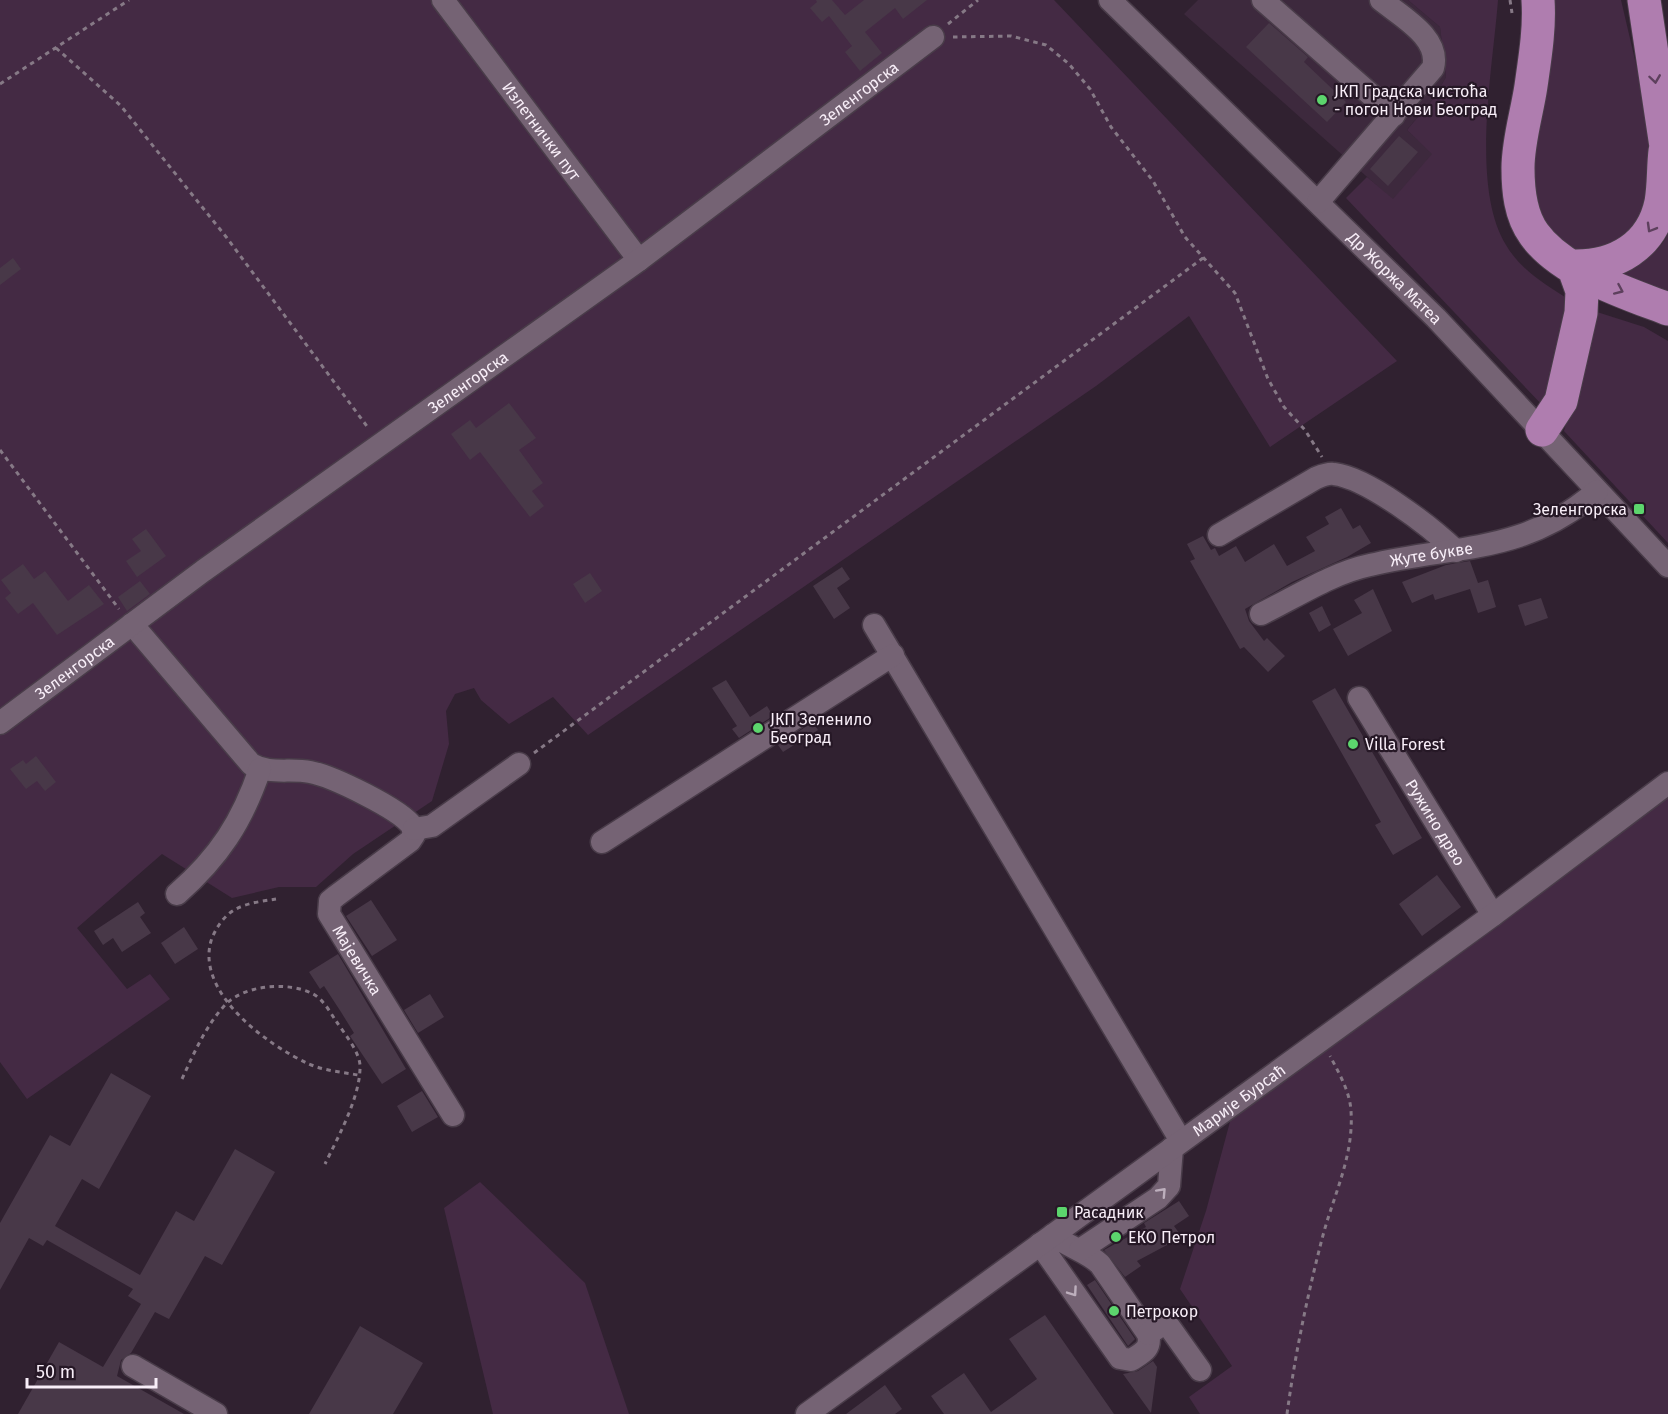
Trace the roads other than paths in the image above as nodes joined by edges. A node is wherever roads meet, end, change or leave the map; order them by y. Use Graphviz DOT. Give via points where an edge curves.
graph roads {
  1 [pos="443,0"];
  2 [pos="1110,0"];
  3 [pos="1263,0"];
  4 [pos="1381,0"];
  5 [pos="1644,0"];
  6 [pos="1649,0"];
  7 [pos="1534,8"];
  8 [pos="933,37"];
  9 [pos="1668,51"];
  10 [pos="1394,115"];
  11 [pos="1666,155"];
  12 [pos="1318,202"];
  13 [pos="639,260"];
  14 [pos="1573,266"];
  15 [pos="1668,309"];
  16 [pos="1542,430"];
  17 [pos="1597,490"];
  18 [pos="1219,535"];
  19 [pos="1456,551"];
  20 [pos="1668,566"];
  21 [pos="1262,614"];
  22 [pos="132,624"];
  23 [pos="874,624"];
  24 [pos="893,655"];
  25 [pos="1359,698"];
  26 [pos="0,723"];
  27 [pos="519,764"];
  28 [pos="260,769"];
  29 [pos="1668,783"];
  30 [pos="414,829"];
  31 [pos="602,842"];
  32 [pos="177,894"];
  33 [pos="1493,915"];
  34 [pos="453,1116"];
  35 [pos="1177,1144"];
  36 [pos="1046,1240"];
  37 [pos="1080,1250"];
  38 [pos="1148,1334"];
  39 [pos="134,1366"];
  40 [pos="1200,1370"];
  41 [pos="216,1414"];
  42 [pos="807,1414"];
  1 -- 13 [label="street, Излетнички пут"];
  2 -- 12 [label="street, Др Жоржа Матеа"];
  3 -- 10 [label="street"];
  4 -- 10 [label="street" via="1428,39 1436,57 1428,77"];
  5 -- 11 [label="highway, one-way"];
  6 -- 9 [label="highway"];
  7 -- 14 [label="highway" via="1535,57 1518,166 1520,198 1533,233"];
  8 -- 13 [label="street, Зеленгорска"];
  10 -- 12 [label="street"];
  11 -- 14 [label="highway, one-way" via="1658,214 1649,232 1614,261 1594,267"];
  12 -- 16 [label="street, Др Жоржа Матеа"];
  13 -- 22 [label="street, Зеленгорска"];
  14 -- 15 [label="highway, one-way"];
  14 -- 16 [label="highway" via="1582,291 1581,313 1561,401"];
  16 -- 17 [label="street, Др Жоржа Матеа"];
  17 -- 19 [label="street, Жуте букве" via="1572,512 1535,532"];
  17 -- 20 [label="street, Др Жоржа Матеа"];
  18 -- 19 [label="street" via="1331,473 1362,483 1430,528"];
  19 -- 21 [label="street, Жуте букве" via="1358,568"];
  22 -- 26 [label="street, Зеленгорска"];
  22 -- 28 [label="street" via="244,759"];
  23 -- 24 [label="street"];
  24 -- 31 [label="street"];
  24 -- 35 [label="street"];
  25 -- 33 [label="street, Ружино дрво"];
  27 -- 30 [label="street" via="432,826"];
  28 -- 30 [label="street" via="309,772 342,783 405,819"];
  28 -- 32 [label="street" via="226,841 207,867"];
  29 -- 33 [label="street, Марије Бурсаћ"];
  30 -- 34 [label="street, Мајевичка" via="410,841 330,902 329,914"];
  33 -- 35 [label="street, Марије Бурсаћ"];
  35 -- 36 [label="street, Марије Бурсаћ"];
  37 -- 35 [label="street, one-way" via="1158,1198 1169,1186"];
  36 -- 37 [label="street"];
  36 -- 38 [label="street, one-way" via="1120,1358 1131,1360 1146,1350"];
  36 -- 42 [label="street, Марије Бурсаћ"];
  37 -- 38 [label="street" via="1100,1264"];
  38 -- 40 [label="street" via="1168,1325"];
  39 -- 41 [label="street"];
}
